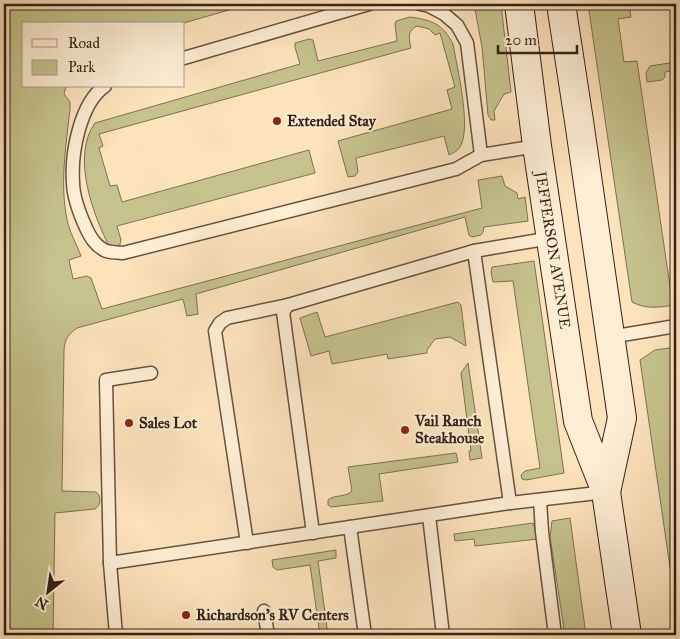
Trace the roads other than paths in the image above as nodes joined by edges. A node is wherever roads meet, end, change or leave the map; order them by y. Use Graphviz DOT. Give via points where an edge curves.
graph roads {
  1 [pos="369,4"];
  2 [pos="420,4"];
  3 [pos="519,4"];
  4 [pos="561,4"];
  5 [pos="185,58"];
  6 [pos="103,88"];
  7 [pos="537,146"];
  8 [pos="481,155"];
  9 [pos="551,238"];
  10 [pos="474,252"];
  11 [pos="288,305"];
  12 [pos="676,326"];
  13 [pos="610,337"];
  14 [pos="151,373"];
  15 [pos="606,492"];
  16 [pos="540,500"];
  17 [pos="510,503"];
  18 [pos="428,516"];
  19 [pos="350,528"];
  20 [pos="313,533"];
  21 [pos="247,543"];
  22 [pos="110,562"];
  23 [pos="264,611"];
  24 [pos="116,635"];
  25 [pos="268,635"];
  26 [pos="365,635"];
  27 [pos="443,635"];
  28 [pos="556,635"];
  29 [pos="627,635"];
  1 -- 5 [label="lane"];
  2 -- 8 [label="lane" via="444,14 457,25 467,43"];
  3 -- 7 [label="main road, JEFFERSON AVENUE"];
  4 -- 13 [label="main road, JEFFERSON AVENUE"];
  6 -- 8 [label="lane" via="84,115 75,143 72,183 80,216 93,242 105,251 123,253 456,169"];
  7 -- 8 [label="lane"];
  7 -- 9 [label="main road, JEFFERSON AVENUE"];
  9 -- 10 [label="lane"];
  9 -- 15 [label="main road, JEFFERSON AVENUE" via="578,421"];
  10 -- 11 [label="lane"];
  10 -- 17 [label="lane"];
  11 -- 20 [label="lane" via="283,312"];
  11 -- 21 [label="lane" via="227,318 215,331"];
  12 -- 13 [label="lane"];
  13 -- 15 [label="main road, JEFFERSON AVENUE" via="622,418"];
  14 -- 22 [label="lane" via="106,380"];
  15 -- 16 [label="lane"];
  15 -- 29 [label="main road, JEFFERSON AVENUE"];
  16 -- 17 [label="lane"];
  16 -- 28 [label="lane"];
  17 -- 18 [label="lane"];
  18 -- 19 [label="lane"];
  18 -- 27 [label="lane"];
  19 -- 20 [label="lane"];
  19 -- 26 [label="lane"];
  20 -- 21 [label="lane"];
  21 -- 22 [label="lane"];
  22 -- 24 [label="lane"];
  23 -- 25 [label="lane"];
}
